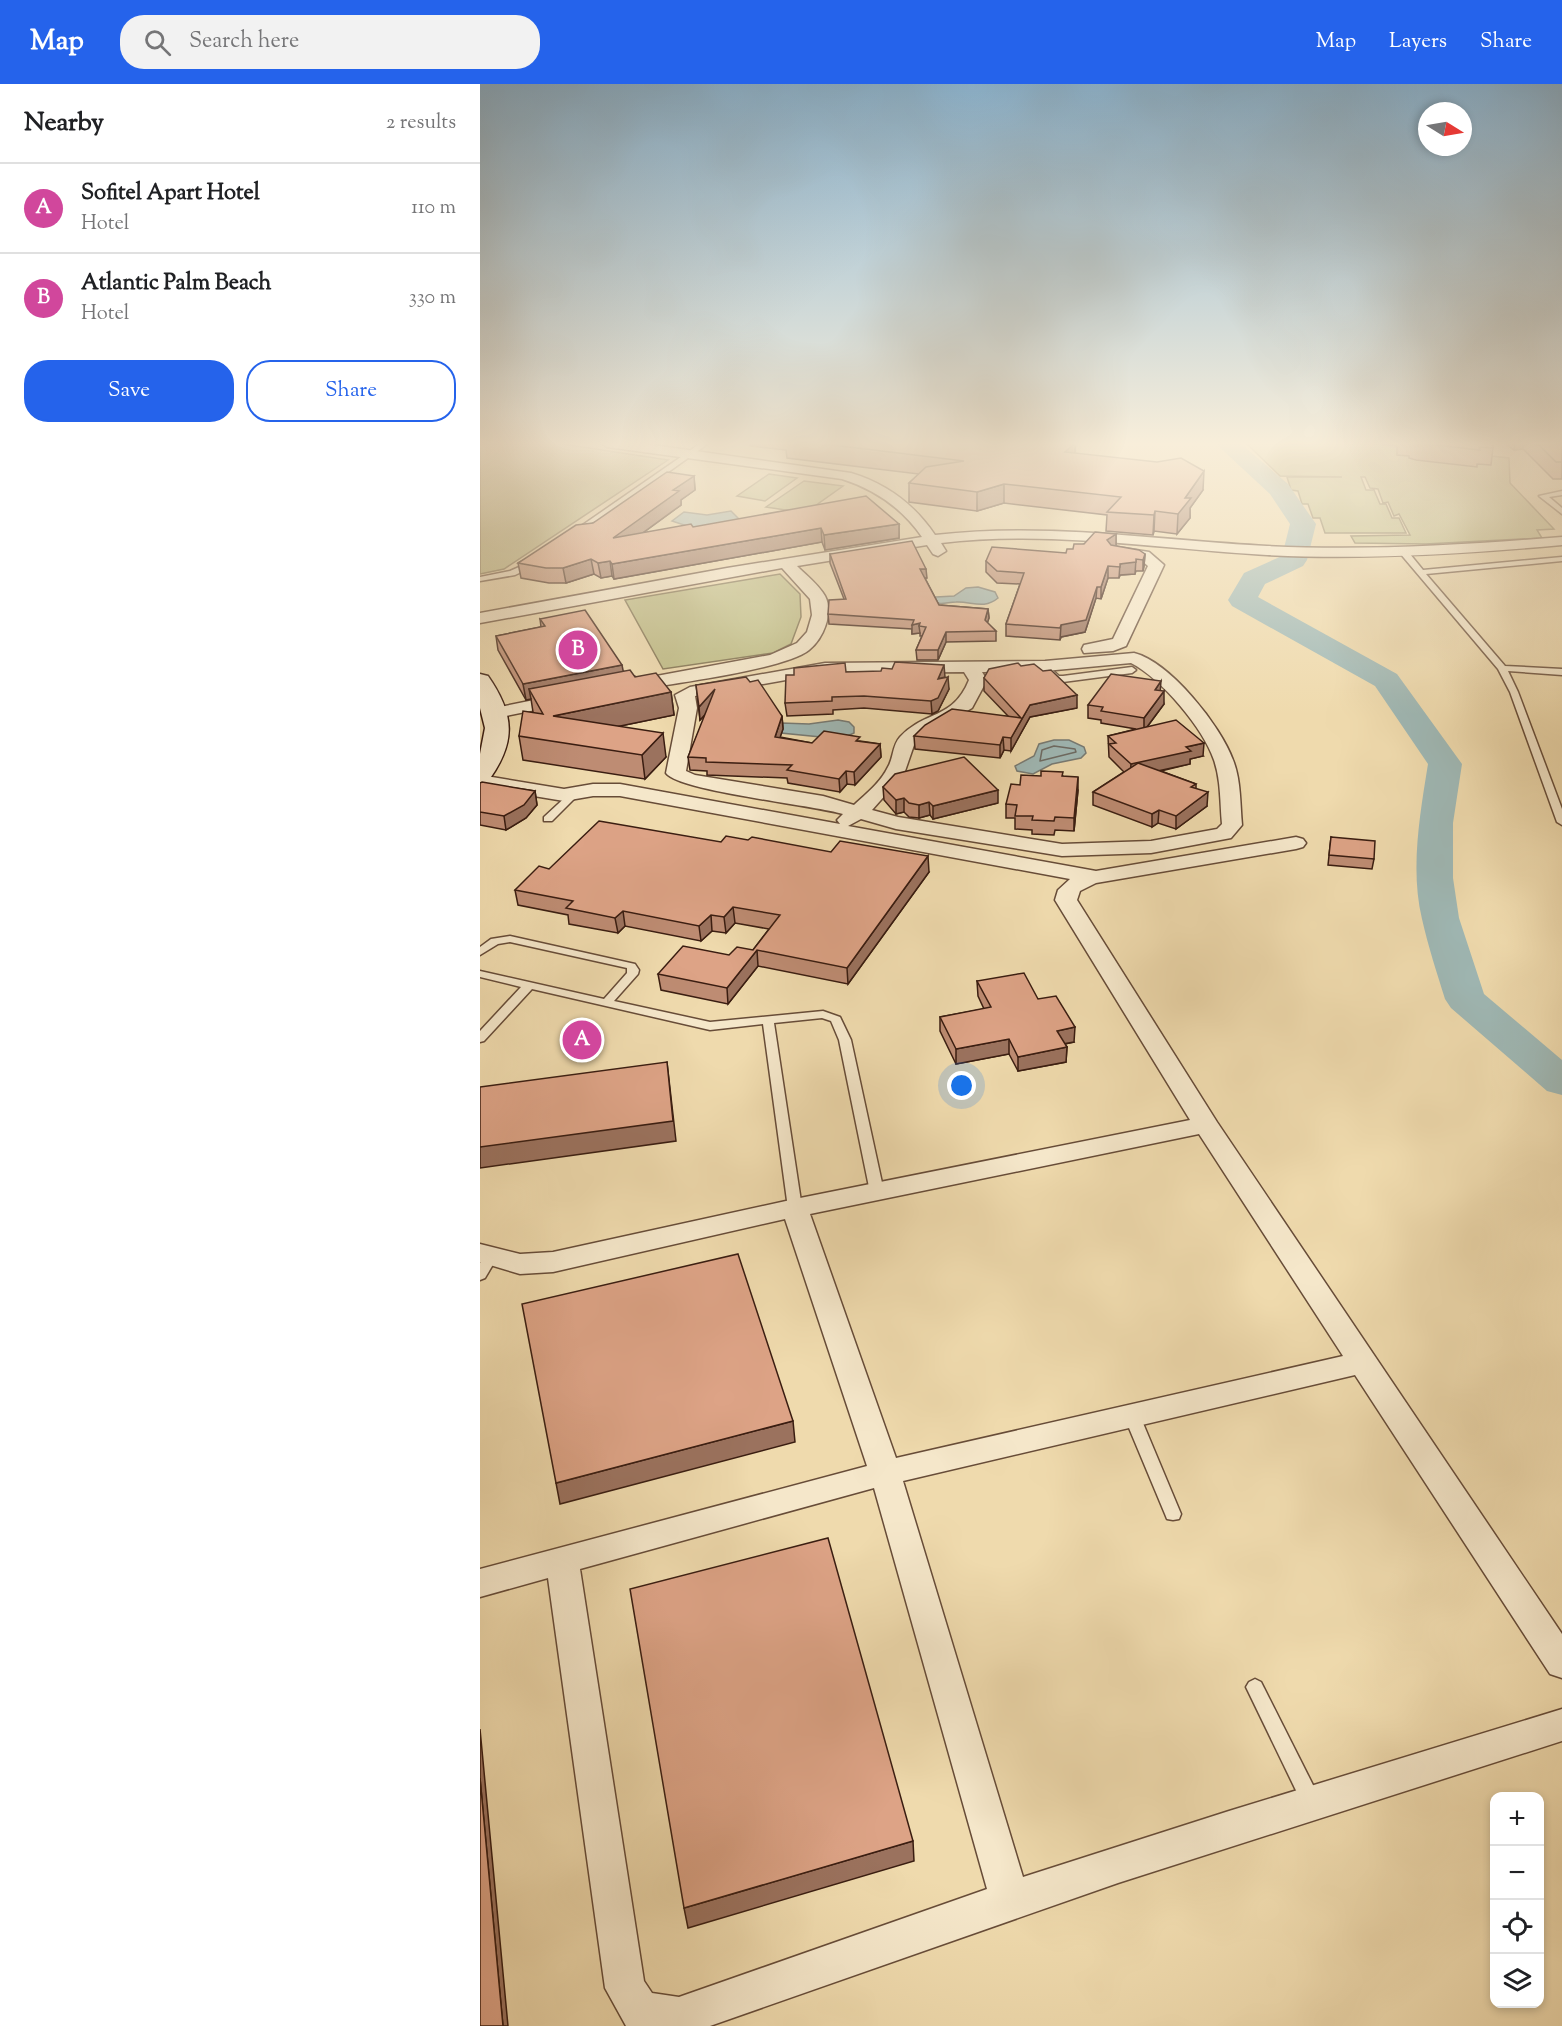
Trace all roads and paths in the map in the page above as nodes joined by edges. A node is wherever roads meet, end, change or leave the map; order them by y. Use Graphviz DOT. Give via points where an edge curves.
graph roads {
  1 [pos="928,534"];
  2 [pos="1562,541"];
  3 [pos="935,546"];
  4 [pos="1402,550"];
  5 [pos="899,556"];
  6 [pos="540,558"];
  7 [pos="1562,559"];
  8 [pos="786,563"];
  9 [pos="1421,572"];
  10 [pos="480,579"];
  11 [pos="480,618"];
  12 [pos="803,647"];
  13 [pos="897,653"];
  14 [pos="1045,666"];
  15 [pos="970,667"];
  16 [pos="825,668"];
  17 [pos="1503,668"];
  18 [pos="1132,670"];
  19 [pos="1562,672"];
  20 [pos="480,681"];
  21 [pos="610,690"];
  22 [pos="576,697"];
  23 [pos="496,712"];
  24 [pos="480,774"];
  25 [pos="480,781"];
  26 [pos="574,794"];
  27 [pos="858,812"];
  28 [pos="548,819"];
  29 [pos="1562,822"];
  30 [pos="838,832"];
  31 [pos="1296,843"];
  32 [pos="1096,877"];
  33 [pos="480,952"];
  34 [pos="480,974"];
  35 [pos="529,985"];
  36 [pos="607,1002"];
  37 [pos="768,1021"];
  38 [pos="480,1038"];
  39 [pos="1206,1125"];
  40 [pos="877,1192"];
  41 [pos="795,1208"];
  42 [pos="484,1261"];
  43 [pos="1363,1362"];
  44 [pos="1132,1416"];
  45 [pos="885,1473"];
  46 [pos="1173,1514"];
  47 [pos="562,1561"];
  48 [pos="480,1583"];
  49 [pos="1562,1663"];
  50 [pos="1255,1687"];
  51 [pos="1562,1725"];
  52 [pos="1311,1801"];
  53 [pos="1010,1900"];
  1 -- 3 [label="street"];
  2 -- 4 [label="street"];
  3 -- 4 [label="street" via="996,534 1060,534 1266,550"];
  3 -- 5 [label="street"];
  3 -- 8 [label="street"];
  3 -- 13 [label="street" via="1052,547 1138,554 1149,557 1156,565 1122,640 1113,646 1022,655"];
  4 -- 9 [label="lane"];
  6 -- 10 [label="lane" via="512,573"];
  7 -- 9 [label="lane"];
  8 -- 11 [label="street"];
  8 -- 12 [label="street" via="818,598 820,615 815,633"];
  9 -- 17 [label="lane"];
  12 -- 16 [label="street" via="823,661"];
  12 -- 21 [label="street" via="774,659"];
  14 -- 15 [label="street"];
  14 -- 18 [label="lane" via="1060,678"];
  14 -- 27 [label="street" via="1134,658 1175,690 1208,731 1223,758 1232,825 1228,831 1219,837 1151,847 1072,850 904,825"];
  15 -- 16 [label="street"];
  15 -- 27 [label="street" via="978,680 968,703 906,741 897,769"];
  16 -- 27 [label="street" via="687,693 684,696 688,708 676,773 684,778 823,802"];
  17 -- 19 [label="lane"];
  17 -- 29 [label="lane"];
  20 -- 23 [label="street"];
  22 -- 23 [label="street"];
  23 -- 24 [label="street" via="497,745 493,759"];
  25 -- 26 [label="street"];
  26 -- 28 [label="lane"];
  26 -- 30 [label="street" via="620,790"];
  27 -- 30 [label="street"];
  30 -- 32 [label="street"];
  31 -- 32 [label="street"];
  32 -- 39 [label="street" via="1075,884 1066,900"];
  33 -- 36 [label="lane" via="495,941 510,939 631,966 632,974"];
  34 -- 35 [label="lane"];
  35 -- 36 [label="lane"];
  35 -- 38 [label="lane"];
  36 -- 37 [label="lane" via="711,1026"];
  37 -- 40 [label="lane" via="822,1014 836,1019 845,1040"];
  37 -- 41 [label="lane"];
  39 -- 40 [label="street"];
  39 -- 43 [label="street"];
  40 -- 41 [label="street"];
  41 -- 42 [label="street" via="536,1265"];
  41 -- 45 [label="street"];
  43 -- 44 [label="street"];
  43 -- 49 [label="street"];
  44 -- 45 [label="street"];
  44 -- 46 [label="lane"];
  45 -- 47 [label="street"];
  45 -- 53 [label="street"];
  47 -- 48 [label="street"];
  47 -- 53 [label="street" via="625,1988 641,2012 679,2017"];
  50 -- 52 [label="lane"];
  51 -- 52 [label="street"];
  52 -- 53 [label="street"];
}
